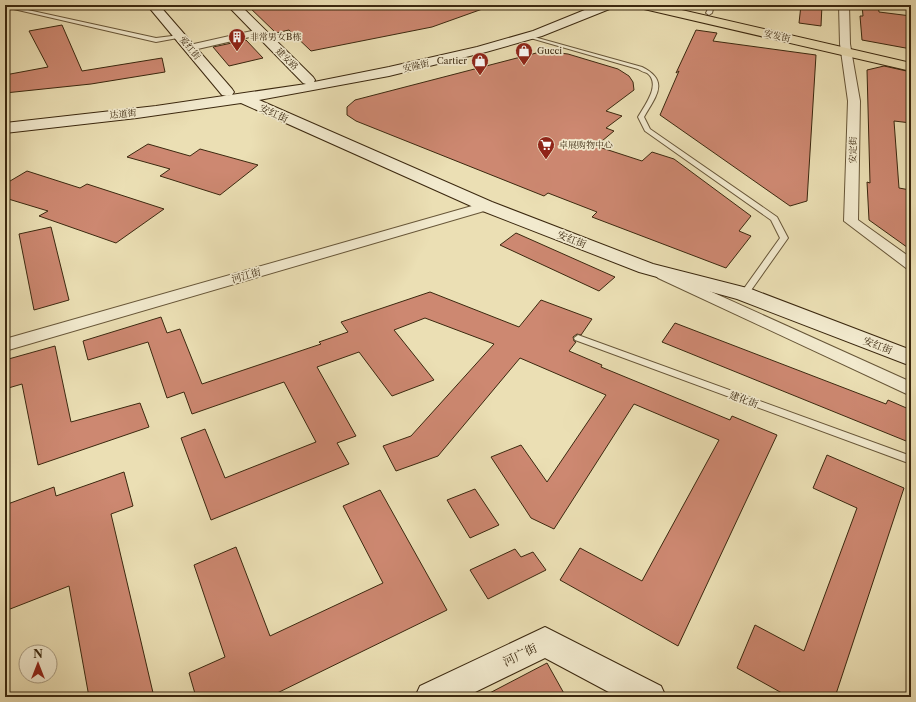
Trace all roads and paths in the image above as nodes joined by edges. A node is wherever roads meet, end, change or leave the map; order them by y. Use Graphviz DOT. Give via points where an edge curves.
graph roads {
  1 [pos="153,5"];
  2 [pos="233,5"];
  3 [pos="581,5"];
  4 [pos="608,5"];
  5 [pos="644,5"];
  6 [pos="674,5"];
  7 [pos="844,5"];
  8 [pos="5,6"];
  9 [pos="710,9"];
  10 [pos="260,32"];
  11 [pos="529,36"];
  12 [pos="180,37"];
  13 [pos="189,48"];
  14 [pos="846,48"];
  15 [pos="911,59"];
  16 [pos="911,67"];
  17 [pos="308,80"];
  18 [pos="234,95"];
  19 [pos="5,119"];
  20 [pos="5,128"];
  21 [pos="486,206"];
  22 [pos="911,265"];
  23 [pos="646,268"];
  24 [pos="744,294"];
  25 [pos="578,338"];
  26 [pos="5,345"];
  27 [pos="911,358"];
  28 [pos="911,389"];
  29 [pos="911,460"];
  30 [pos="431,697"];
  31 [pos="650,697"];
  1 -- 12 [label="main road, 爱红街"];
  2 -- 10 [label="main road, 建安路"];
  3 -- 17 [label="main road, 安隆街" via="519,32 409,61"];
  4 -- 11 [label="main road, 安隆街"];
  5 -- 14 [label="main road, 安发街"];
  6 -- 9 [label="main road, 安发街"];
  7 -- 14 [label="street, 安定街"];
  8 -- 12 [label="lane" via="156,40"];
  9 -- 14 [label="main road, 安发街"];
  10 -- 13 [label="street"];
  10 -- 17 [label="main road, 建安路"];
  11 -- 18 [label="main road, 安隆街" via="416,67"];
  11 -- 24 [label="lane" via="640,68 651,74 655,80 655,92 641,117 647,130 774,220 784,238"];
  12 -- 13 [label="main road, 爱红街"];
  13 -- 18 [label="main road, 爱红街"];
  14 -- 15 [label="main road, 安发街"];
  14 -- 16 [label="main road, 安发街"];
  14 -- 22 [label="street, 安定街" via="854,101 851,221"];
  17 -- 18 [label="main road, 安隆街"];
  18 -- 19 [label="main road, 达道街"];
  18 -- 20 [label="main road, 达道街" via="156,111"];
  18 -- 21 [label="main road, 安红街"];
  21 -- 23 [label="main road, 安红街"];
  21 -- 26 [label="street, 河江街"];
  23 -- 24 [label="main road, 安红街"];
  23 -- 28 [label="street"];
  24 -- 27 [label="main road, 安红街"];
  25 -- 29 [label="lane, 建化街"];
  30 -- 31 [label="main road, 河广街" via="545,642"];
}
